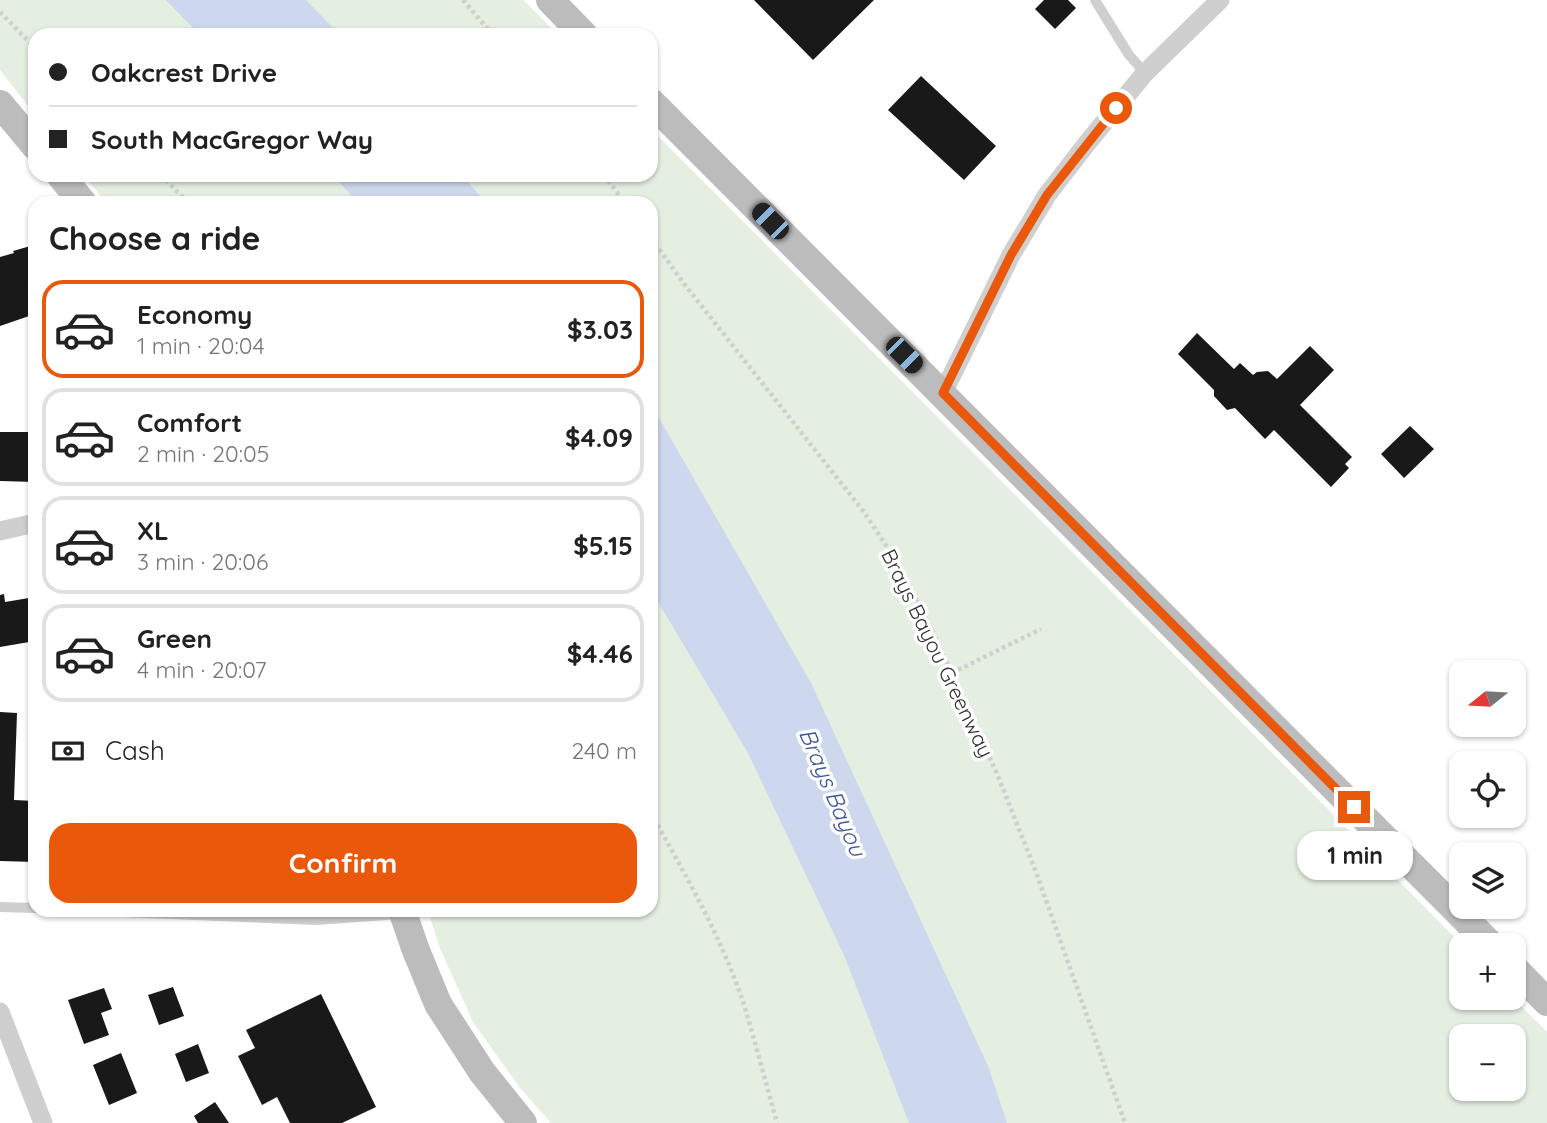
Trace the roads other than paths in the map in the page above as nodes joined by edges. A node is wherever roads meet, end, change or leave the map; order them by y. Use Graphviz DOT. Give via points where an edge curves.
graph roads {
  1 [pos="550,0"];
  2 [pos="1095,0"];
  3 [pos="1220,0"];
  4 [pos="577,28"];
  5 [pos="1145,73"];
  6 [pos="0,104"];
  7 [pos="658,109"];
  8 [pos="28,138"];
  9 [pos="66,182"];
  10 [pos="77,196"];
  11 [pos="943,393"];
  12 [pos="28,525"];
  13 [pos="0,531"];
  14 [pos="0,907"];
  15 [pos="28,908"];
  16 [pos="243,917"];
  17 [pos="349,917"];
  18 [pos="405,917"];
  19 [pos="1479,933"];
  20 [pos="1526,980"];
  21 [pos="1547,1002"];
  22 [pos="0,1012"];
  23 [pos="43,1123"];
  24 [pos="523,1123"];
  1 -- 4 [label="street"];
  2 -- 5 [label="lane"];
  3 -- 5 [label="street"];
  5 -- 11 [label="street" via="1047,195 1011,255"];
  6 -- 8 [label="street"];
  7 -- 11 [label="street"];
  9 -- 10 [label="street"];
  11 -- 19 [label="street"];
  12 -- 13 [label="street"];
  14 -- 15 [label="lane"];
  16 -- 17 [label="lane"];
  18 -- 24 [label="street" via="438,1004 482,1072"];
  20 -- 21 [label="street"];
  22 -- 23 [label="street"];
}
